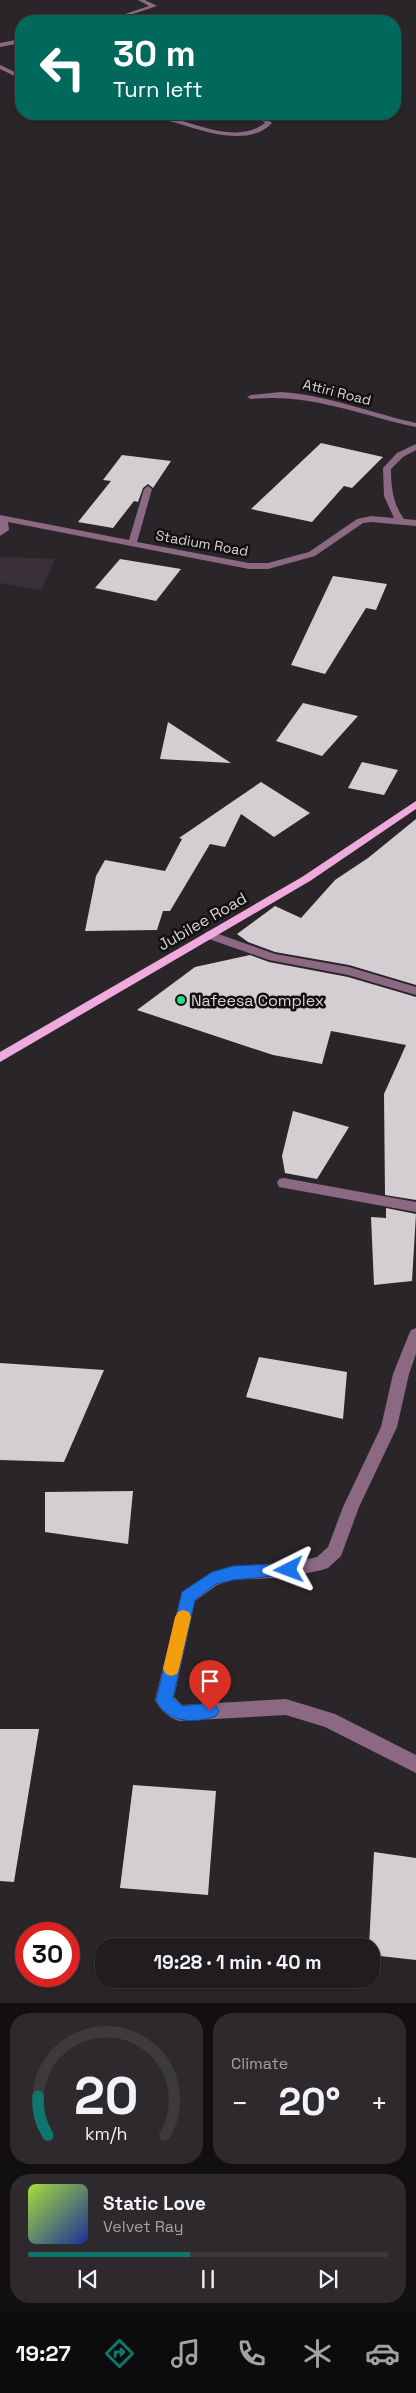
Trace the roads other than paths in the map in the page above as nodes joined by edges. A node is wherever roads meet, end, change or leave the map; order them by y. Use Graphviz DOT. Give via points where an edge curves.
graph roads {
  1 [pos="141,0"];
  2 [pos="126,15"];
  3 [pos="15,42"];
  4 [pos="0,45"];
  5 [pos="0,67"];
  6 [pos="15,74"];
  7 [pos="179,120"];
  8 [pos="265,120"];
  9 [pos="250,397"];
  10 [pos="416,424"];
  11 [pos="416,447"];
  12 [pos="148,489"];
  13 [pos="1,518"];
  14 [pos="401,521"];
  15 [pos="416,522"];
  16 [pos="0,533"];
  17 [pos="132,544"];
  18 [pos="416,804"];
  19 [pos="210,935"];
  20 [pos="416,991"];
  21 [pos="0,1058"];
  22 [pos="284,1183"];
  23 [pos="416,1208"];
  24 [pos="416,1334"];
  25 [pos="416,1764"];
  1 -- 2 [label="street" via="154,6"];
  3 -- 4 [label="street"];
  5 -- 6 [label="street"];
  7 -- 8 [label="street" via="217,132 249,133 264,128 268,122"];
  9 -- 10 [label="street, Attiri Road" via="287,395 322,400"];
  11 -- 14 [label="street" via="400,455 387,468 392,510"];
  12 -- 17 [label="street"];
  13 -- 16 [label="street" via="4,530"];
  13 -- 17 [label="street, Stadium Road"];
  14 -- 15 [label="street, Stadium Road"];
  14 -- 17 [label="street, Stadium Road" via="360,521 312,554 268,566 248,566"];
  18 -- 19 [label="main road, Jubilee Road" via="306,879"];
  19 -- 20 [label="street" via="273,957 349,971"];
  19 -- 21 [label="main road, Jubilee Road"];
  22 -- 23 [label="street"];
  24 -- 25 [label="street" via="401,1374 389,1427 350,1507 335,1551 322,1563 289,1570 233,1573 212,1579 188,1597 164,1700 179,1713 286,1707 329,1720"];
}
